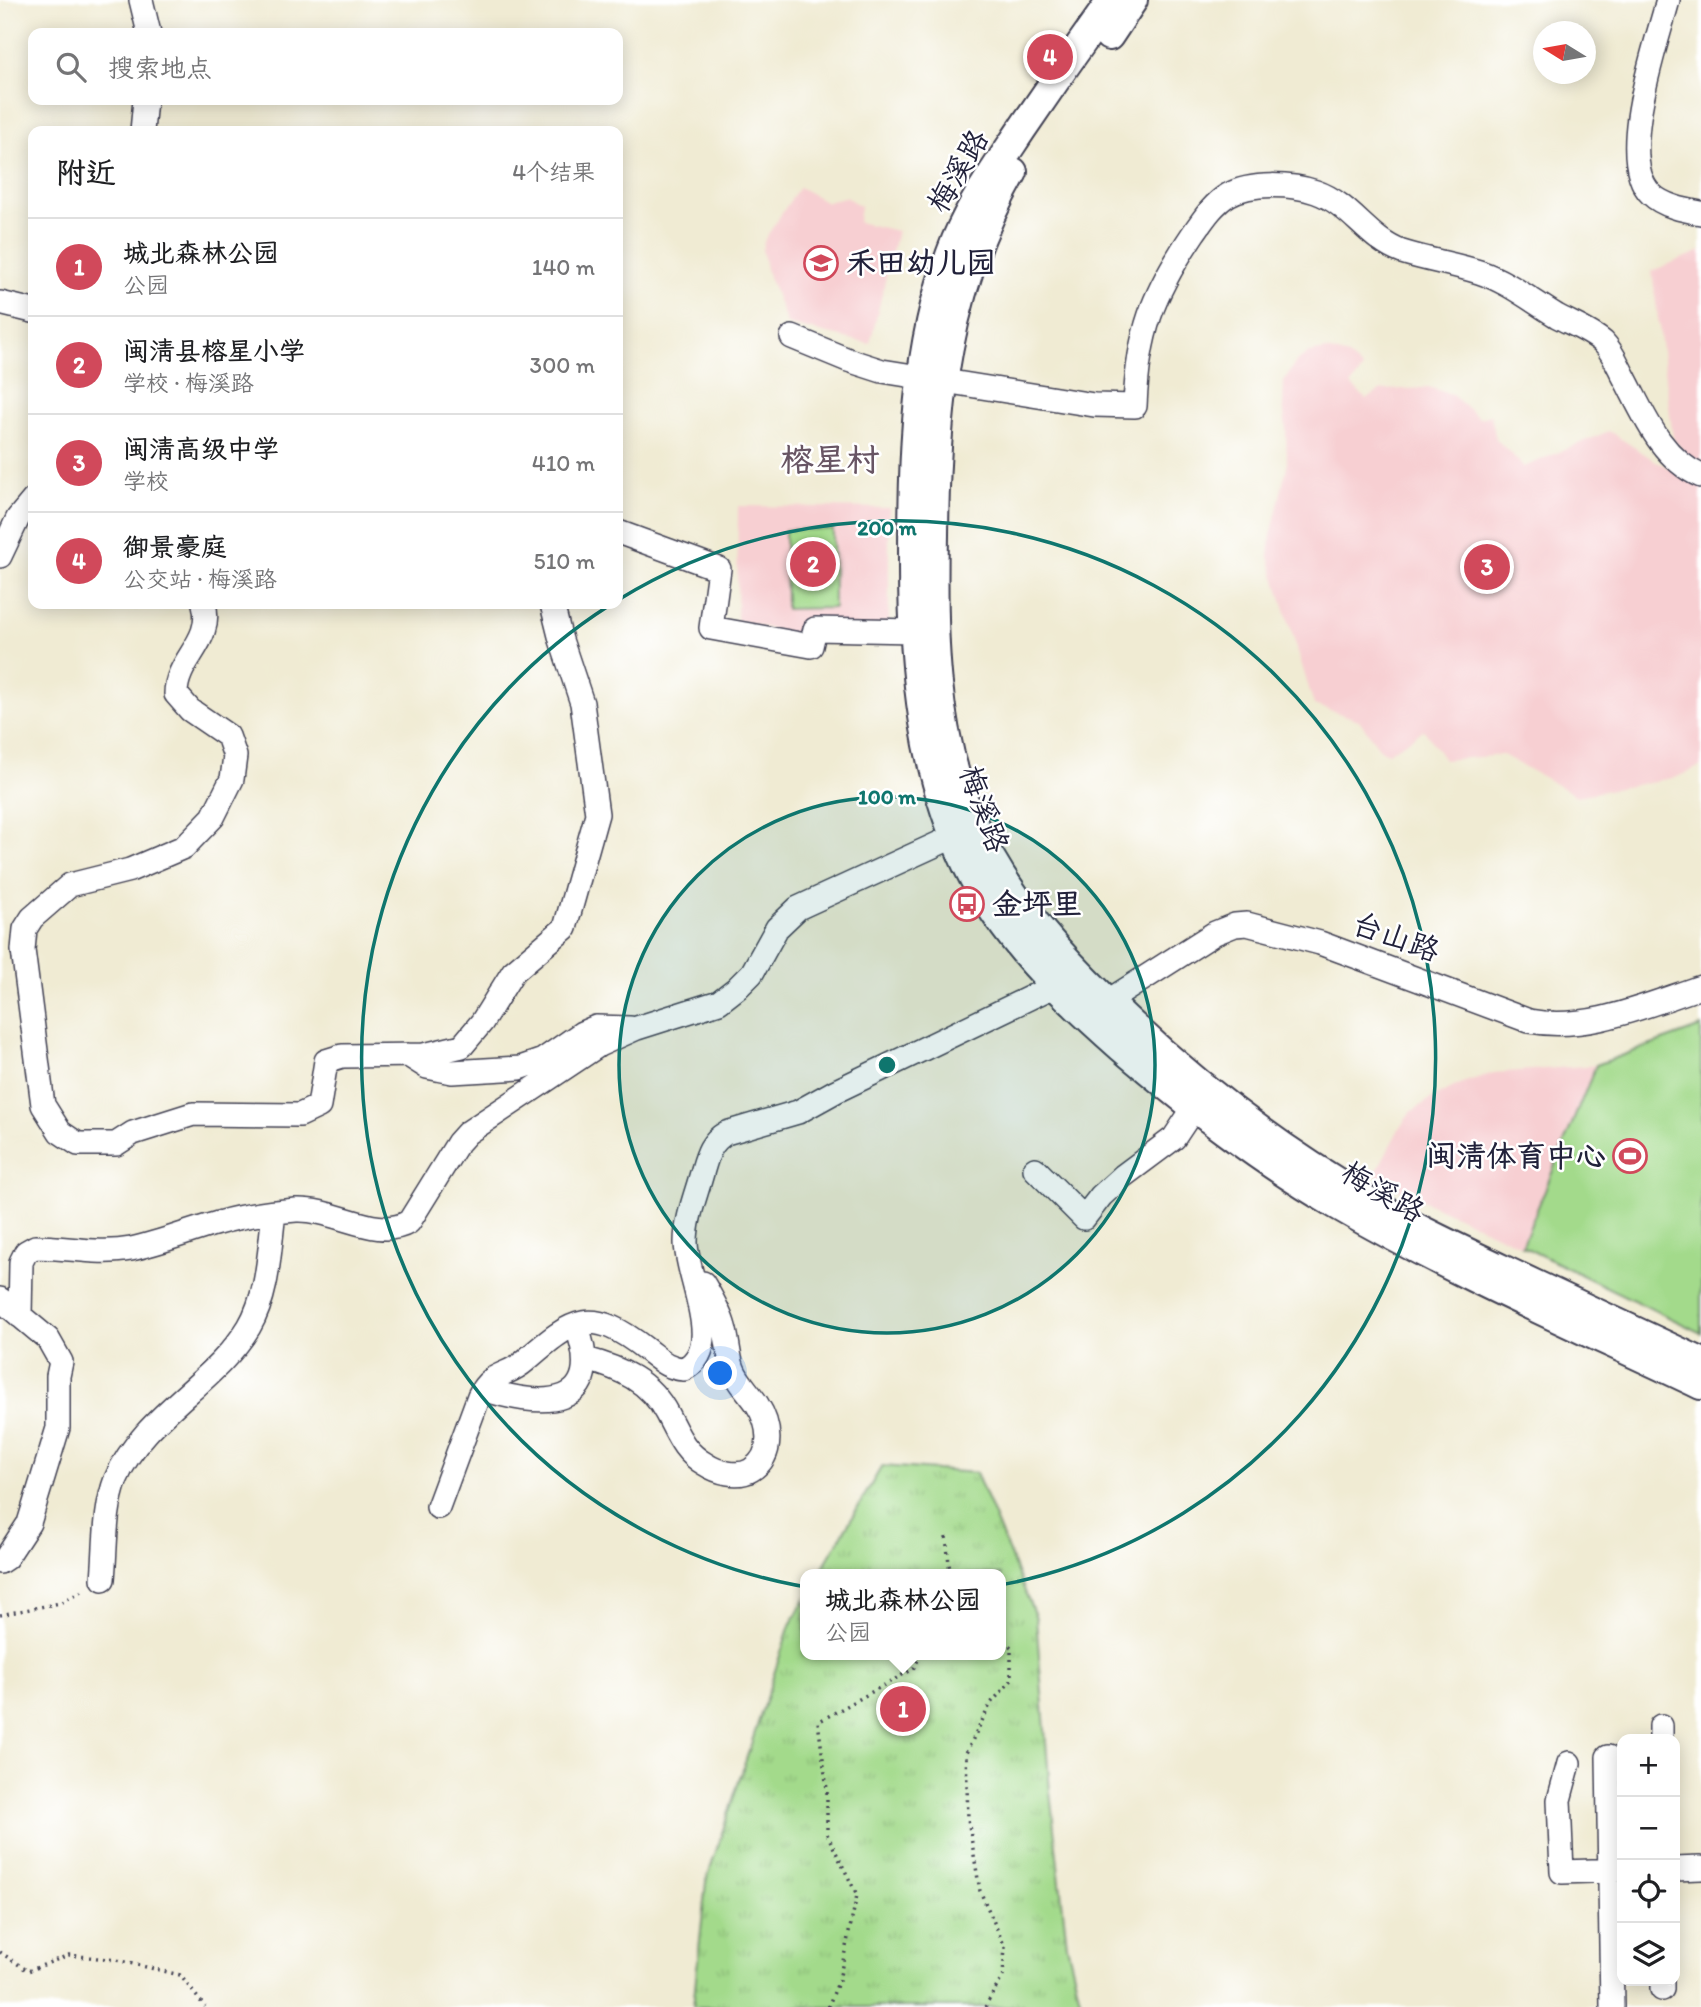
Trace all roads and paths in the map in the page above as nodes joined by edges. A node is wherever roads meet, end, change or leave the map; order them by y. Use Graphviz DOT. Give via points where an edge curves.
graph roads {
  1 [pos="141,0"];
  2 [pos="1111,0"];
  3 [pos="1133,0"];
  4 [pos="1668,0"];
  5 [pos="148,28"];
  6 [pos="145,105"];
  7 [pos="142,126"];
  8 [pos="1701,213"];
  9 [pos="0,303"];
  10 [pos="28,310"];
  11 [pos="792,337"];
  12 [pos="932,379"];
  13 [pos="1701,476"];
  14 [pos="28,506"];
  15 [pos="623,534"];
  16 [pos="0,556"];
  17 [pos="205,609"];
  18 [pos="553,609"];
  19 [pos="914,631"];
  20 [pos="955,836"];
  21 [pos="1054,986"];
  22 [pos="1701,987"];
  23 [pos="1096,1009"];
  24 [pos="637,1028"];
  25 [pos="408,1055"];
  26 [pos="1194,1108"];
  27 [pos="1035,1169"];
  28 [pos="274,1213"];
  29 [pos="687,1255"];
  30 [pos="0,1299"];
  31 [pos="20,1316"];
  32 [pos="576,1325"];
  33 [pos="586,1359"];
  34 [pos="1701,1362"];
  35 [pos="1701,1385"];
  36 [pos="483,1388"];
  37 [pos="438,1507"];
  38 [pos="946,1537"];
  39 [pos="0,1562"];
  40 [pos="950,1569"];
  41 [pos="103,1580"];
  42 [pos="0,1615"];
  43 [pos="1006,1642"];
  44 [pos="918,1660"];
  45 [pos="1608,1757"];
  46 [pos="1569,1763"];
  47 [pos="1701,1868"];
  48 [pos="1680,1869"];
  49 [pos="1616,1870"];
  50 [pos="0,1952"];
  51 [pos="205,2007"];
  52 [pos="828,2007"];
  53 [pos="985,2007"];
  54 [pos="1612,2007"];
  1 -- 5 [label="street"];
  2 -- 12 [label="main road, 梅溪路" via="1002,158 956,239 925,351"];
  3 -- 12 [label="main road, 梅溪路" via="1000,196 968,267"];
  4 -- 8 [label="street" via="1638,116 1637,159 1651,195 1679,209"];
  6 -- 7 [label="street"];
  9 -- 10 [label="street"];
  11 -- 12 [label="street" via="867,367"];
  12 -- 13 [label="street" via="1094,405 1135,406 1139,348 1152,306 1202,221 1229,194 1250,188 1298,188 1336,201 1385,244 1480,272 1592,335 1611,352 1667,452"];
  12 -- 19 [label="main road, 梅溪路" via="914,509"];
  12 -- 23 [label="main road, 梅溪路" via="933,615 949,750 971,819 995,865"];
  14 -- 16 [label="street"];
  15 -- 19 [label="street" via="719,569 711,628 811,646 815,629"];
  17 -- 25 [label="street" via="208,618 176,680 176,694 190,710 228,736 235,756 232,779 213,817 184,847 130,870 70,885 25,929 23,950 44,1105 60,1132 78,1144 116,1144 133,1133 193,1114 300,1115 319,1106 326,1060"];
  18 -- 25 [label="street" via="582,703 597,814 565,928 513,972 462,1046"];
  19 -- 20 [label="main road, 梅溪路" via="930,754"];
  20 -- 21 [label="main road, 梅溪路" via="1002,925"];
  20 -- 24 [label="street" via="799,908 777,928 752,973 719,1002"];
  21 -- 23 [label="main road, 梅溪路"];
  21 -- 29 [label="street" via="798,1112 718,1137 708,1154 687,1230"];
  22 -- 23 [label="street, 台山路" via="1598,1019 1544,1023 1320,943 1247,924 1215,933"];
  23 -- 26 [label="main road, 梅溪路"];
  23 -- 34 [label="main road, 梅溪路" via="1309,1164 1370,1202"];
  24 -- 25 [label="street" via="596,1027 544,1060 520,1068 452,1072 427,1067"];
  24 -- 28 [label="street" via="599,1045 467,1133 409,1222 398,1228 373,1227 326,1212"];
  26 -- 27 [label="street" via="1174,1138 1123,1176 1084,1219"];
  26 -- 35 [label="main road, 梅溪路" via="1333,1203 1435,1260"];
  28 -- 31 [label="street" via="220,1222 130,1249 35,1247 21,1262"];
  28 -- 41 [label="street" via="262,1296 249,1326 141,1440 116,1481 109,1506"];
  29 -- 32 [label="street" via="704,1329 702,1350 691,1366 666,1366 609,1324"];
  29 -- 33 [label="street" via="723,1322 732,1368 764,1419 769,1442 759,1463 750,1472 738,1474 707,1466 687,1452 667,1414 644,1385 620,1369"];
  30 -- 31 [label="street"];
  31 -- 39 [label="street" via="48,1339 61,1362 58,1427 29,1523"];
  32 -- 33 [label="street"];
  32 -- 36 [label="street" via="548,1339 522,1364 495,1376"];
  33 -- 36 [label="street" via="580,1383 568,1396 544,1400"];
  36 -- 37 [label="street"];
  38 -- 40 [label="path"];
  41 -- 42 [label="path" via="60,1603"];
  43 -- 53 [label="path" via="1011,1647 1011,1681 991,1703 966,1753 968,1819 980,1891 1005,1947 1003,1976"];
  44 -- 52 [label="path" via="913,1669 818,1722 827,1789 827,1834 857,1895 839,1980"];
  45 -- 49 [label="street"];
  46 -- 49 [label="street" via="1559,1800 1562,1872"];
  47 -- 48 [label="street"];
  49 -- 54 [label="street"];
  50 -- 51 [label="path" via="28,1971 69,1955 180,1975"];
}
